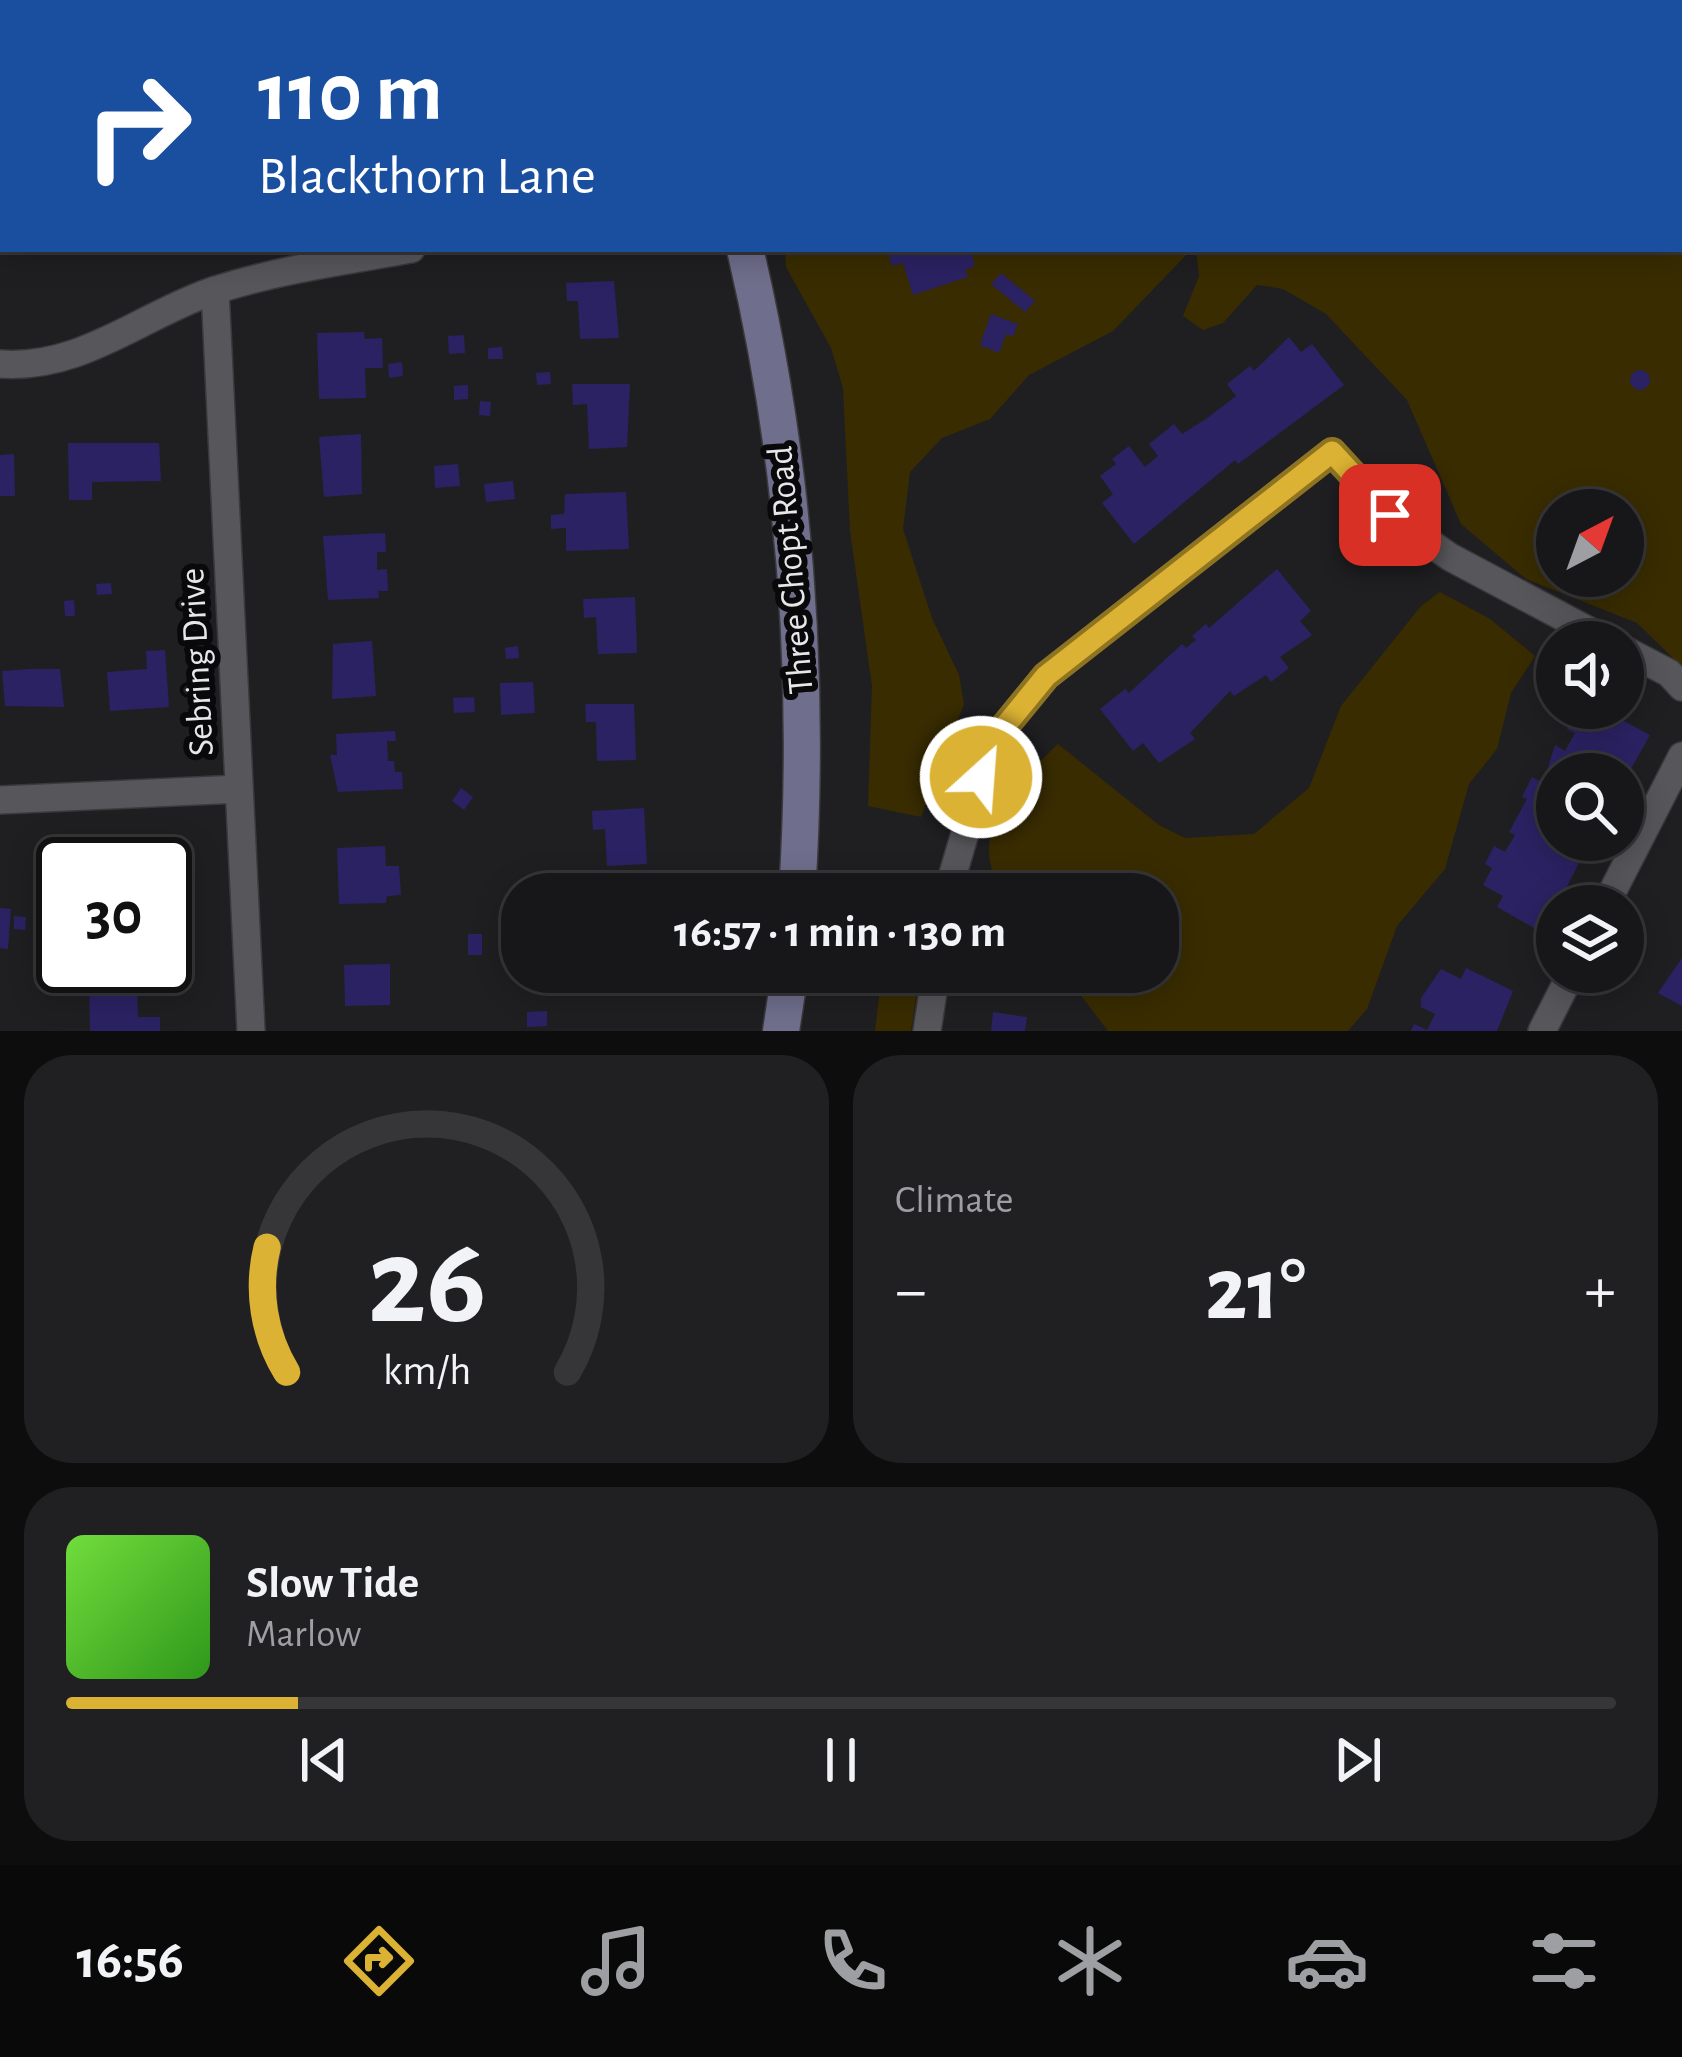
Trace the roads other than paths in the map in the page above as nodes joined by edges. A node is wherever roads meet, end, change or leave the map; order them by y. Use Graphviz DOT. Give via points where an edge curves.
graph roads {
  1 [pos="397,252"];
  2 [pos="746,252"];
  3 [pos="215,290"];
  4 [pos="0,364"];
  5 [pos="1570,621"];
  6 [pos="1644,660"];
  7 [pos="1682,687"];
  8 [pos="1682,756"];
  9 [pos="239,789"];
  10 [pos="0,800"];
  11 [pos="798,873"];
  12 [pos="953,873"];
  13 [pos="1616,885"];
  14 [pos="787,993"];
  15 [pos="933,993"];
  16 [pos="1561,993"];
  17 [pos="251,1031"];
  18 [pos="781,1031"];
  19 [pos="927,1031"];
  20 [pos="1541,1031"];
  1 -- 3 [label="street"];
  2 -- 11 [label="main road, Three Chopt Road" via="784,459 800,619"];
  3 -- 4 [label="street" via="67,357"];
  3 -- 9 [label="street, Sebring Drive"];
  5 -- 12 [label="street" via="1390,515 1332,452 1046,676 992,742"];
  6 -- 7 [label="street"];
  8 -- 13 [label="street"];
  9 -- 10 [label="street"];
  9 -- 17 [label="street, Sebring Drive"];
  14 -- 18 [label="main road"];
  15 -- 19 [label="street"];
  16 -- 20 [label="street"];
}
